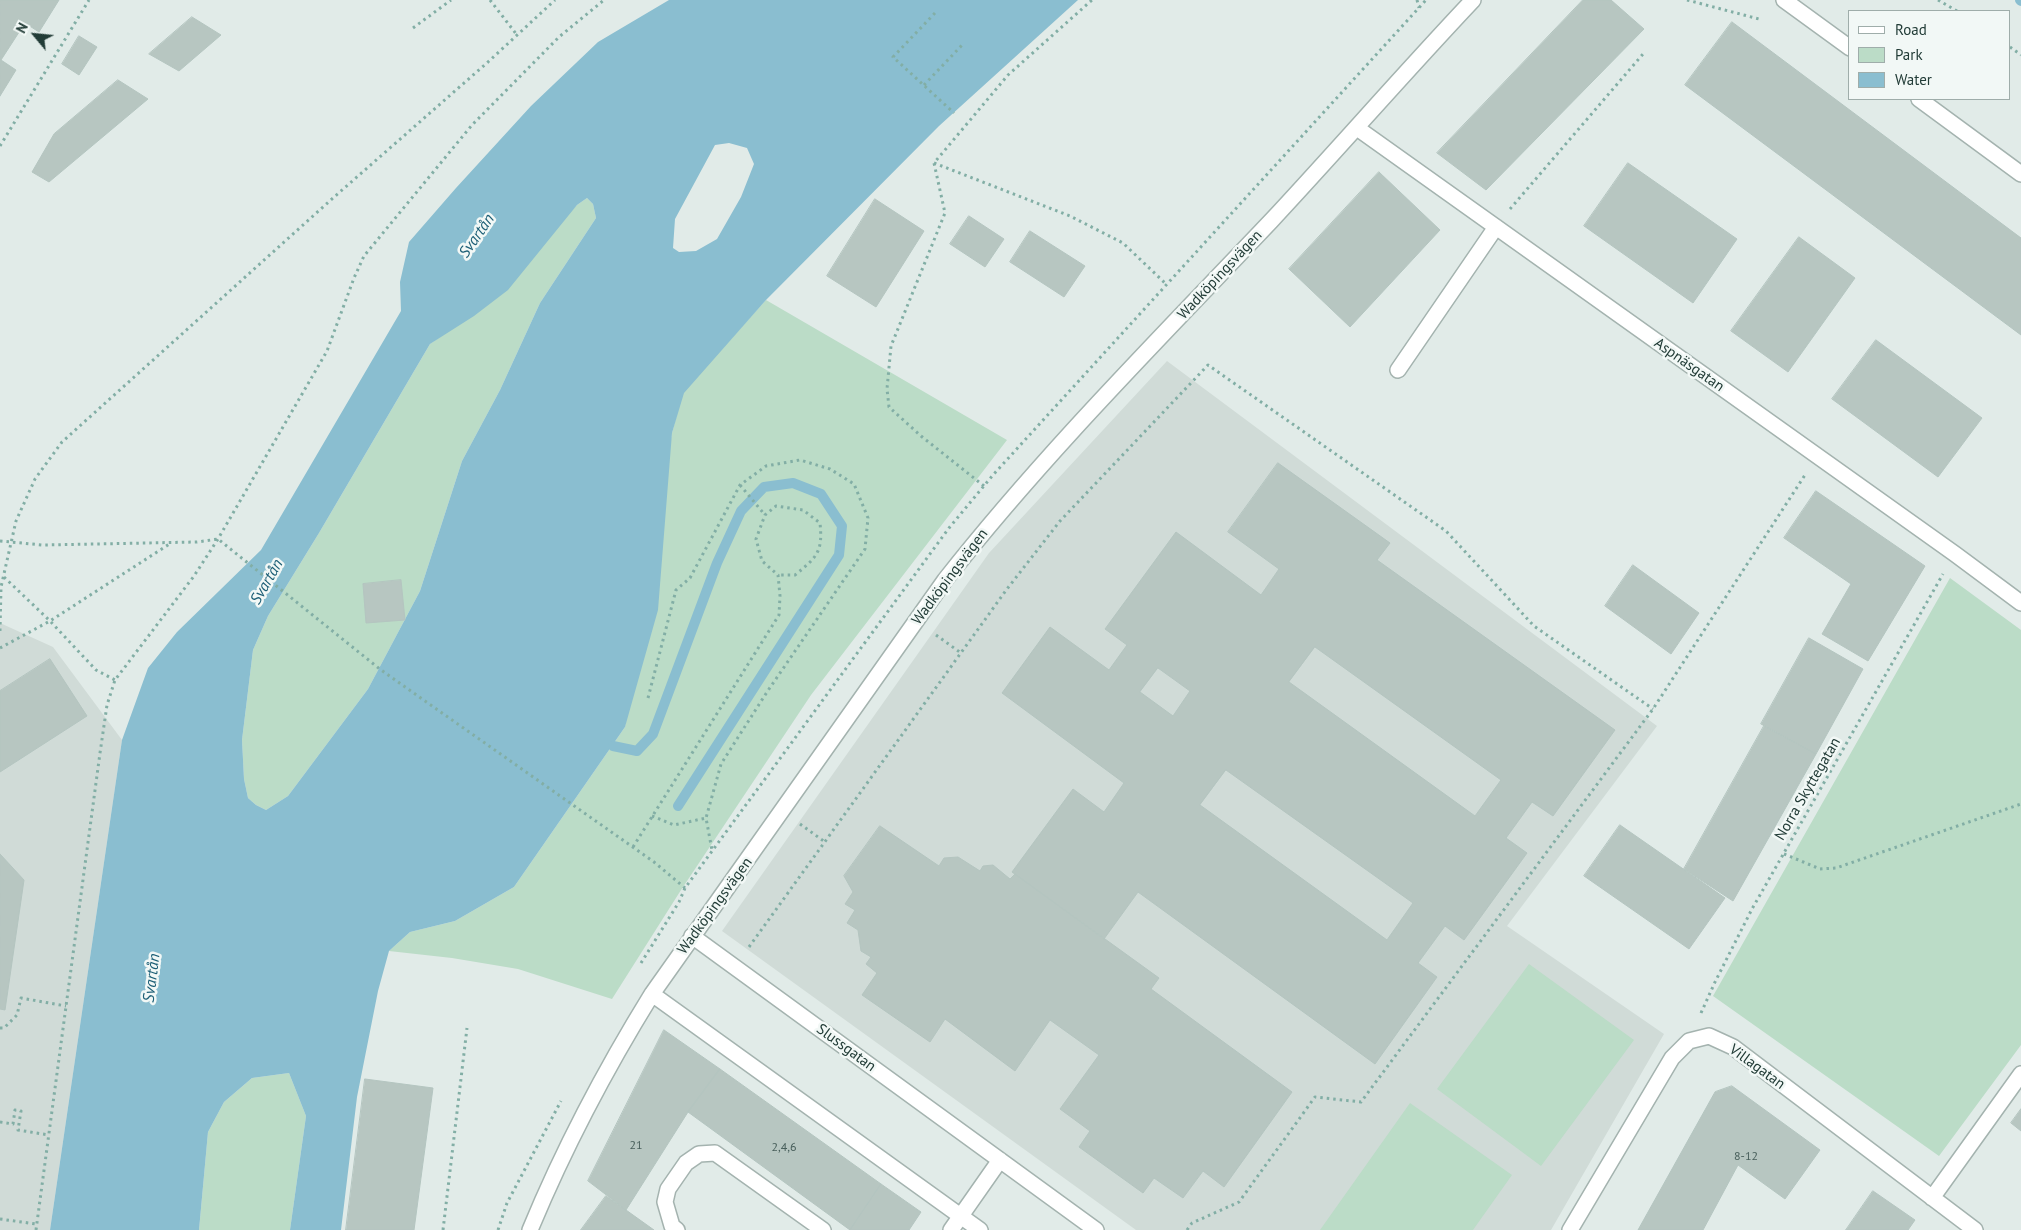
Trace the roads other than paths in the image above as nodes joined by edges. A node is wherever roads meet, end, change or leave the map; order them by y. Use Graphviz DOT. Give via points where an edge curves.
graph roads {
  1 [pos="1473,0"];
  2 [pos="1784,0"];
  3 [pos="1848,47"];
  4 [pos="1920,100"];
  5 [pos="1357,128"];
  6 [pos="2021,174"];
  7 [pos="1496,227"];
  8 [pos="1398,370"];
  9 [pos="2021,603"];
  10 [pos="692,936"];
  11 [pos="652,994"];
  12 [pos="2021,1074"];
  13 [pos="1000,1160"];
  14 [pos="1932,1198"];
  15 [pos="960,1216"];
  16 [pos="530,1230"];
  17 [pos="677,1230"];
  18 [pos="823,1230"];
  19 [pos="951,1230"];
  20 [pos="980,1230"];
  21 [pos="1096,1230"];
  22 [pos="1570,1230"];
  23 [pos="1975,1230"];
  1 -- 5 [label="street, Wadköpingsvägen"];
  2 -- 3 [label="street"];
  4 -- 6 [label="street"];
  5 -- 7 [label="street, Aspnäsgatan"];
  5 -- 10 [label="street, Wadköpingsvägen" via="1129,370 987,527"];
  7 -- 8 [label="street"];
  7 -- 9 [label="street, Aspnäsgatan"];
  10 -- 11 [label="street, Wadköpingsvägen"];
  10 -- 13 [label="street, Slussgatan"];
  11 -- 15 [label="street"];
  11 -- 16 [label="street, Wadköpingsvägen" via="570,1139"];
  12 -- 14 [label="street"];
  13 -- 15 [label="street"];
  13 -- 21 [label="street, Slussgatan"];
  14 -- 22 [label="street, Villagatan" via="1733,1047 1710,1036 1689,1041 1672,1058"];
  14 -- 23 [label="street, Villagatan"];
  15 -- 19 [label="street"];
  15 -- 20 [label="street"];
  17 -- 18 [label="street" via="672,1226 665,1202 668,1189 686,1163 699,1154 715,1153"];
}
